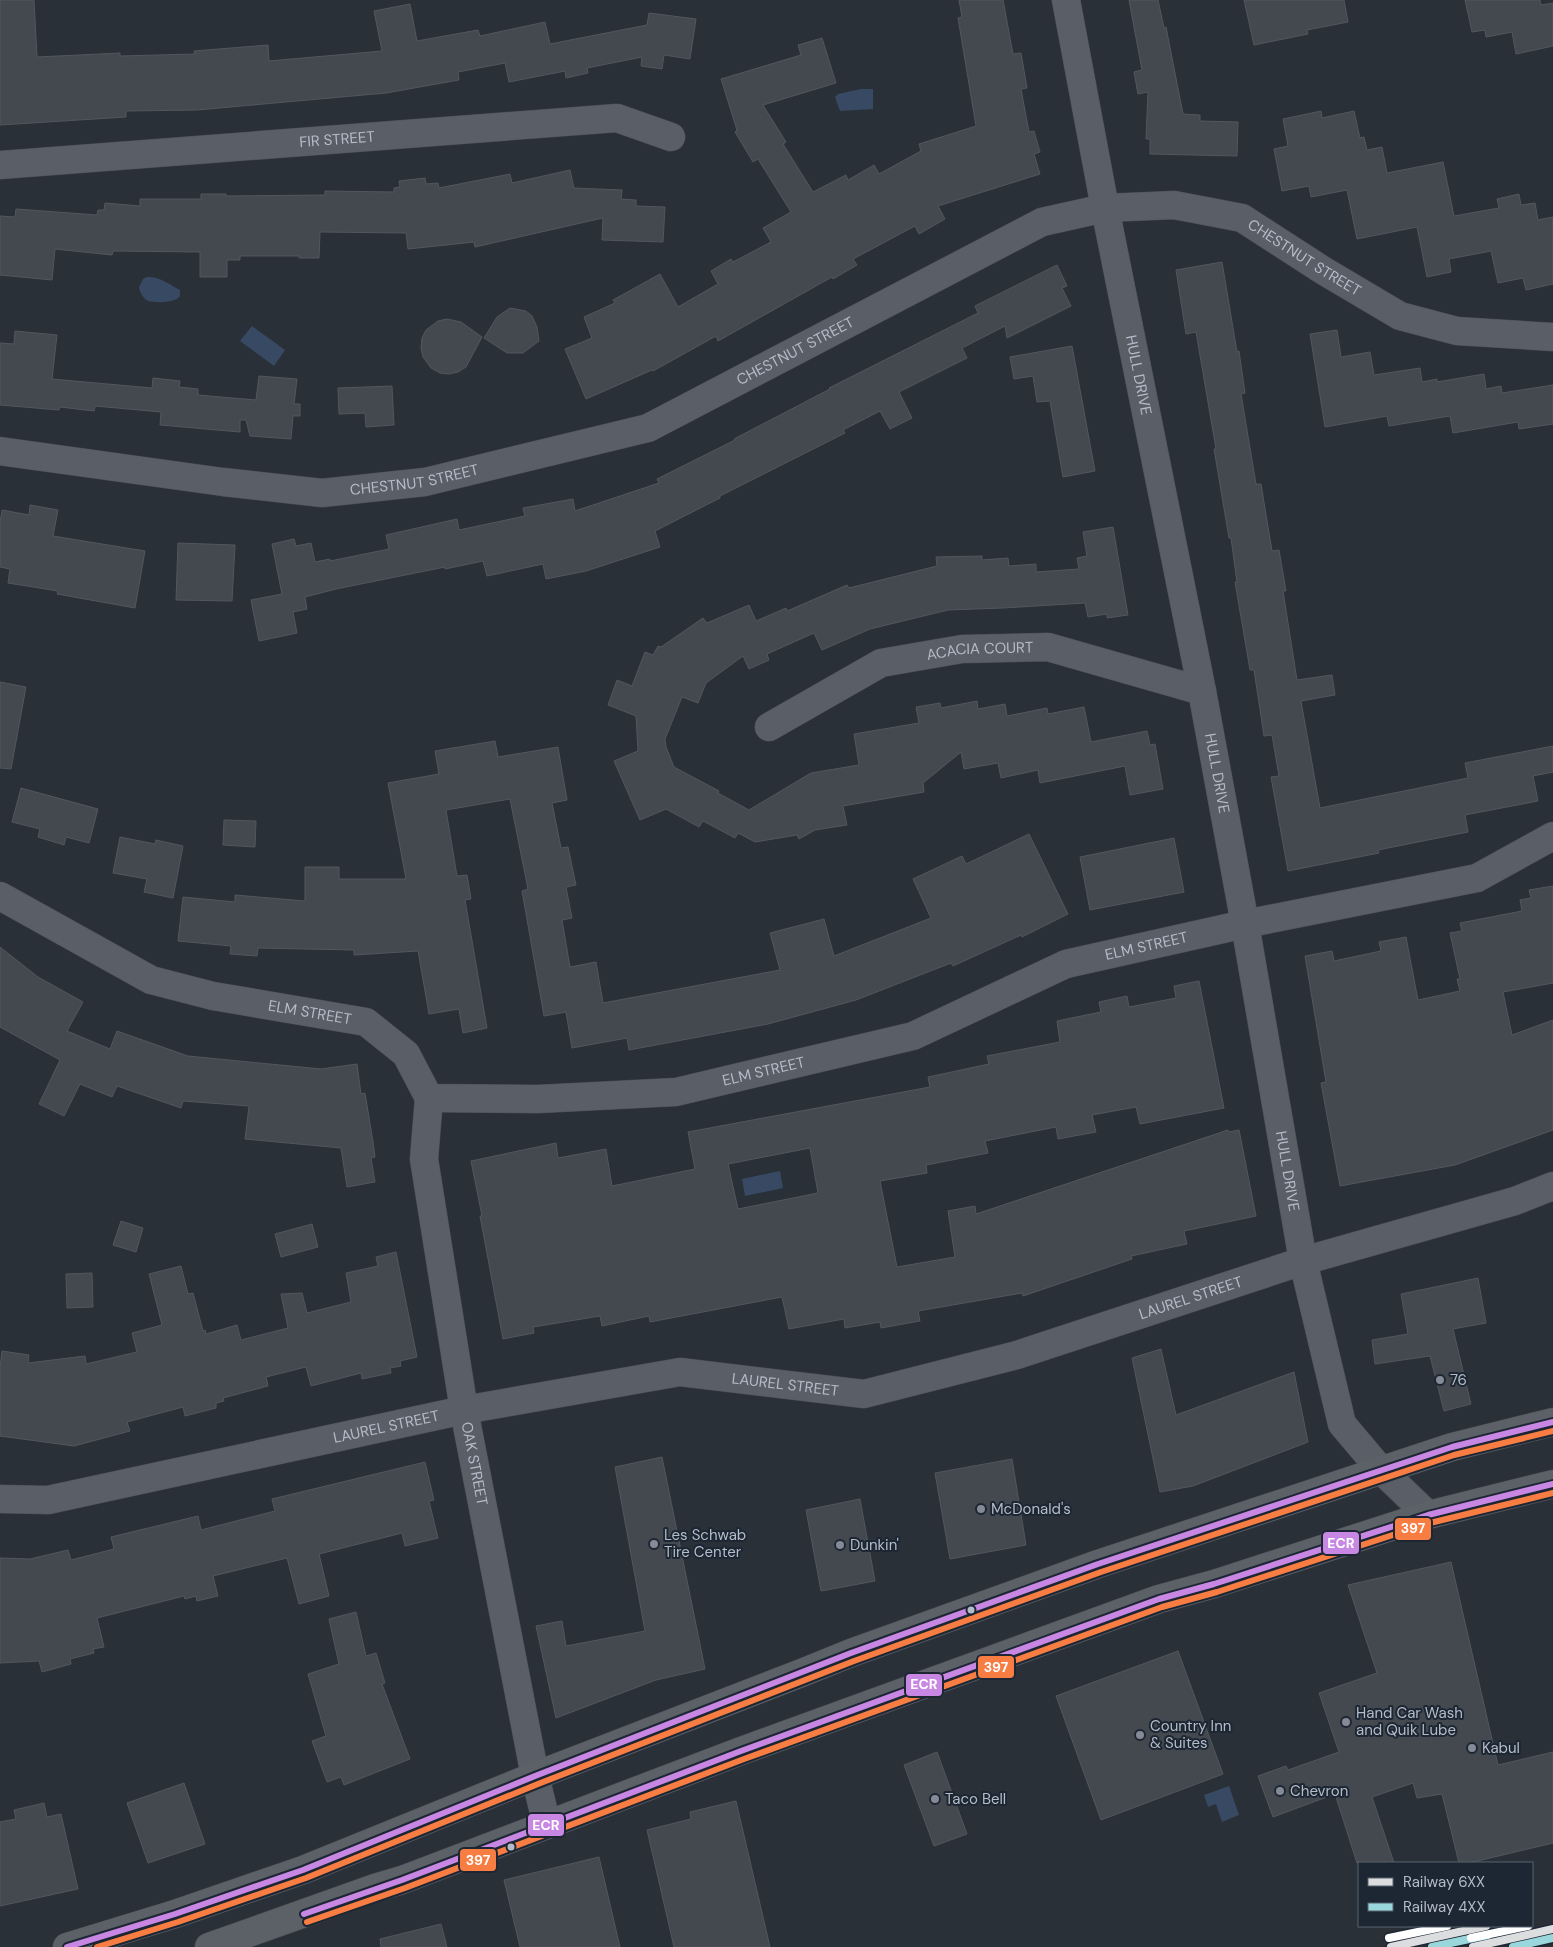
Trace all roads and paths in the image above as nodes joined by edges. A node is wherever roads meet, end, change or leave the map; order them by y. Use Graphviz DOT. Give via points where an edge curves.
graph roads {
  1 [pos="1066,0"];
  2 [pos="671,137"];
  3 [pos="0,165"];
  4 [pos="1105,208"];
  5 [pos="1553,337"];
  6 [pos="0,451"];
  7 [pos="1202,691"];
  8 [pos="769,727"];
  9 [pos="1553,836"];
  10 [pos="0,896"];
  11 [pos="1245,924"];
  12 [pos="429,1098"];
  13 [pos="1553,1186"];
  14 [pos="1303,1261"];
  15 [pos="464,1410"];
  16 [pos="1553,1422"];
  17 [pos="1380,1469"];
  18 [pos="1553,1484"];
  19 [pos="0,1499"];
  20 [pos="1428,1515"];
  21 [pos="535,1776"];
  22 [pos="547,1825"];
  23 [pos="67,1947"];
  24 [pos="209,1947"];
  1 -- 4 [label="street, HULL DRIVE"];
  2 -- 3 [label="street, FIR STREET" via="617,118"];
  4 -- 5 [label="street, CHESTNUT STREET" via="1174,205 1242,218 1400,316 1457,331"];
  4 -- 6 [label="street, CHESTNUT STREET" via="1042,222 648,428 425,482 322,493"];
  4 -- 7 [label="street, HULL DRIVE"];
  7 -- 8 [label="street, ACACIA COURT" via="1048,647 962,649 882,663"];
  7 -- 11 [label="street, HULL DRIVE"];
  9 -- 11 [label="street, ELM STREET" via="1477,878"];
  10 -- 12 [label="street, ELM STREET" via="151,980 213,996 366,1022 406,1054"];
  11 -- 12 [label="street, ELM STREET" via="1066,964 914,1036 676,1092 538,1099"];
  11 -- 14 [label="street, HULL DRIVE"];
  12 -- 15 [label="street, OAK STREET" via="424,1159"];
  13 -- 14 [label="street, LAUREL STREET" via="1515,1201"];
  14 -- 15 [label="street, LAUREL STREET" via="1017,1354 864,1394 680,1372"];
  14 -- 17 [label="street, HULL DRIVE" via="1342,1424"];
  15 -- 19 [label="street, LAUREL STREET" via="48,1500"];
  15 -- 21 [label="street, OAK STREET"];
  16 -- 17 [label="main road"];
  17 -- 20 [label="street, HULL DRIVE"];
  17 -- 21 [label="main road" via="1135,1551 851,1652"];
  18 -- 20 [label="main road"];
  20 -- 22 [label="main road" via="1159,1599"];
  21 -- 22 [label="street, OAK STREET"];
  21 -- 23 [label="main road" via="303,1870"];
  22 -- 24 [label="main road" via="402,1880"];
}
